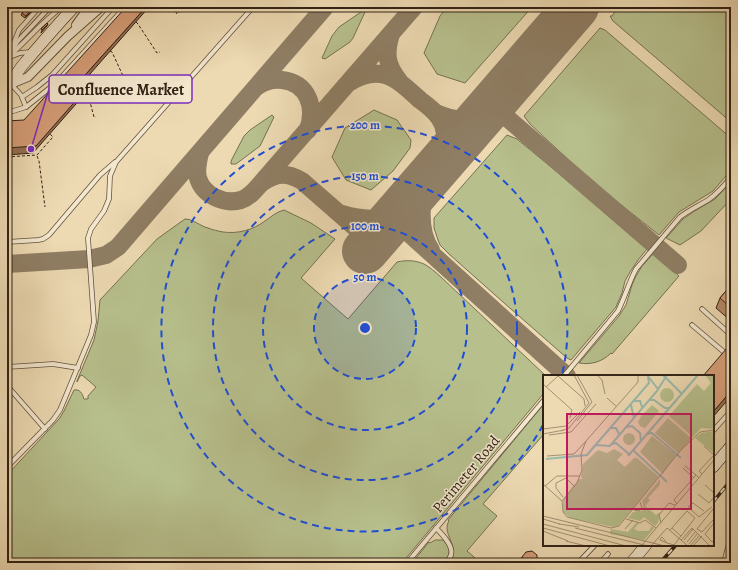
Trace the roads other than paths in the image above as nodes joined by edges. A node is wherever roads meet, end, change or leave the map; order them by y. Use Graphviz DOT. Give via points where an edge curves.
graph roads {
  1 [pos="37,7"];
  2 [pos="50,7"];
  3 [pos="61,7"];
  4 [pos="74,7"];
  5 [pos="89,7"];
  6 [pos="101,7"];
  7 [pos="113,7"];
  8 [pos="125,7"];
  9 [pos="253,7"];
  10 [pos="68,36"];
  11 [pos="34,52"];
  12 [pos="8,59"];
  13 [pos="9,85"];
  14 [pos="22,97"];
  15 [pos="26,107"];
  16 [pos="7,113"];
  17 [pos="116,162"];
  18 [pos="731,177"];
  19 [pos="7,242"];
  20 [pos="702,309"];
  21 [pos="692,325"];
  22 [pos="731,335"];
  23 [pos="731,358"];
  24 [pos="7,367"];
  25 [pos="78,368"];
  26 [pos="565,375"];
  27 [pos="7,387"];
  28 [pos="543,401"];
  29 [pos="731,411"];
  30 [pos="45,429"];
  31 [pos="714,430"];
  32 [pos="731,446"];
  33 [pos="714,466"];
  34 [pos="7,467"];
  35 [pos="436,528"];
  36 [pos="731,544"];
  37 [pos="594,546"];
  38 [pos="645,546"];
  39 [pos="608,554"];
  40 [pos="406,563"];
  41 [pos="446,563"];
  42 [pos="578,563"];
  43 [pos="600,563"];
  44 [pos="631,563"];
  45 [pos="724,563"];
  1 -- 12 [label="lane" via="19,30"];
  2 -- 12 [label="lane" via="17,42"];
  3 -- 12 [label="lane"];
  4 -- 11 [label="main road"];
  5 -- 10 [label="street"];
  6 -- 10 [label="street"];
  7 -- 14 [label="lane" via="52,75"];
  8 -- 15 [label="lane" via="56,83"];
  9 -- 17 [label="lane"];
  10 -- 13 [label="street" via="28,77"];
  11 -- 12 [label="lane" via="20,53"];
  11 -- 13 [label="main road"];
  13 -- 14 [label="lane"];
  14 -- 15 [label="lane"];
  15 -- 16 [label="lane"];
  17 -- 19 [label="lane" via="100,176 44,239"];
  17 -- 25 [label="lane" via="110,176 104,211 91,229 88,238 94,322"];
  18 -- 26 [label="lane" via="715,194 680,217 636,268 618,312"];
  20 -- 22 [label="lane"];
  21 -- 23 [label="lane"];
  24 -- 25 [label="lane" via="53,364"];
  25 -- 30 [label="lane" via="60,410"];
  27 -- 30 [label="lane"];
  28 -- 35 [label="lane, Perimeter Road"];
  29 -- 31 [label="lane"];
  30 -- 34 [label="lane"];
  32 -- 33 [label="main road"];
  35 -- 40 [label="lane, Perimeter Road"];
  35 -- 41 [label="lane" via="451,548 451,556"];
  36 -- 45 [label="lane"];
  37 -- 42 [label="lane"];
  38 -- 44 [label="main road"];
  39 -- 43 [label="lane"];
}
